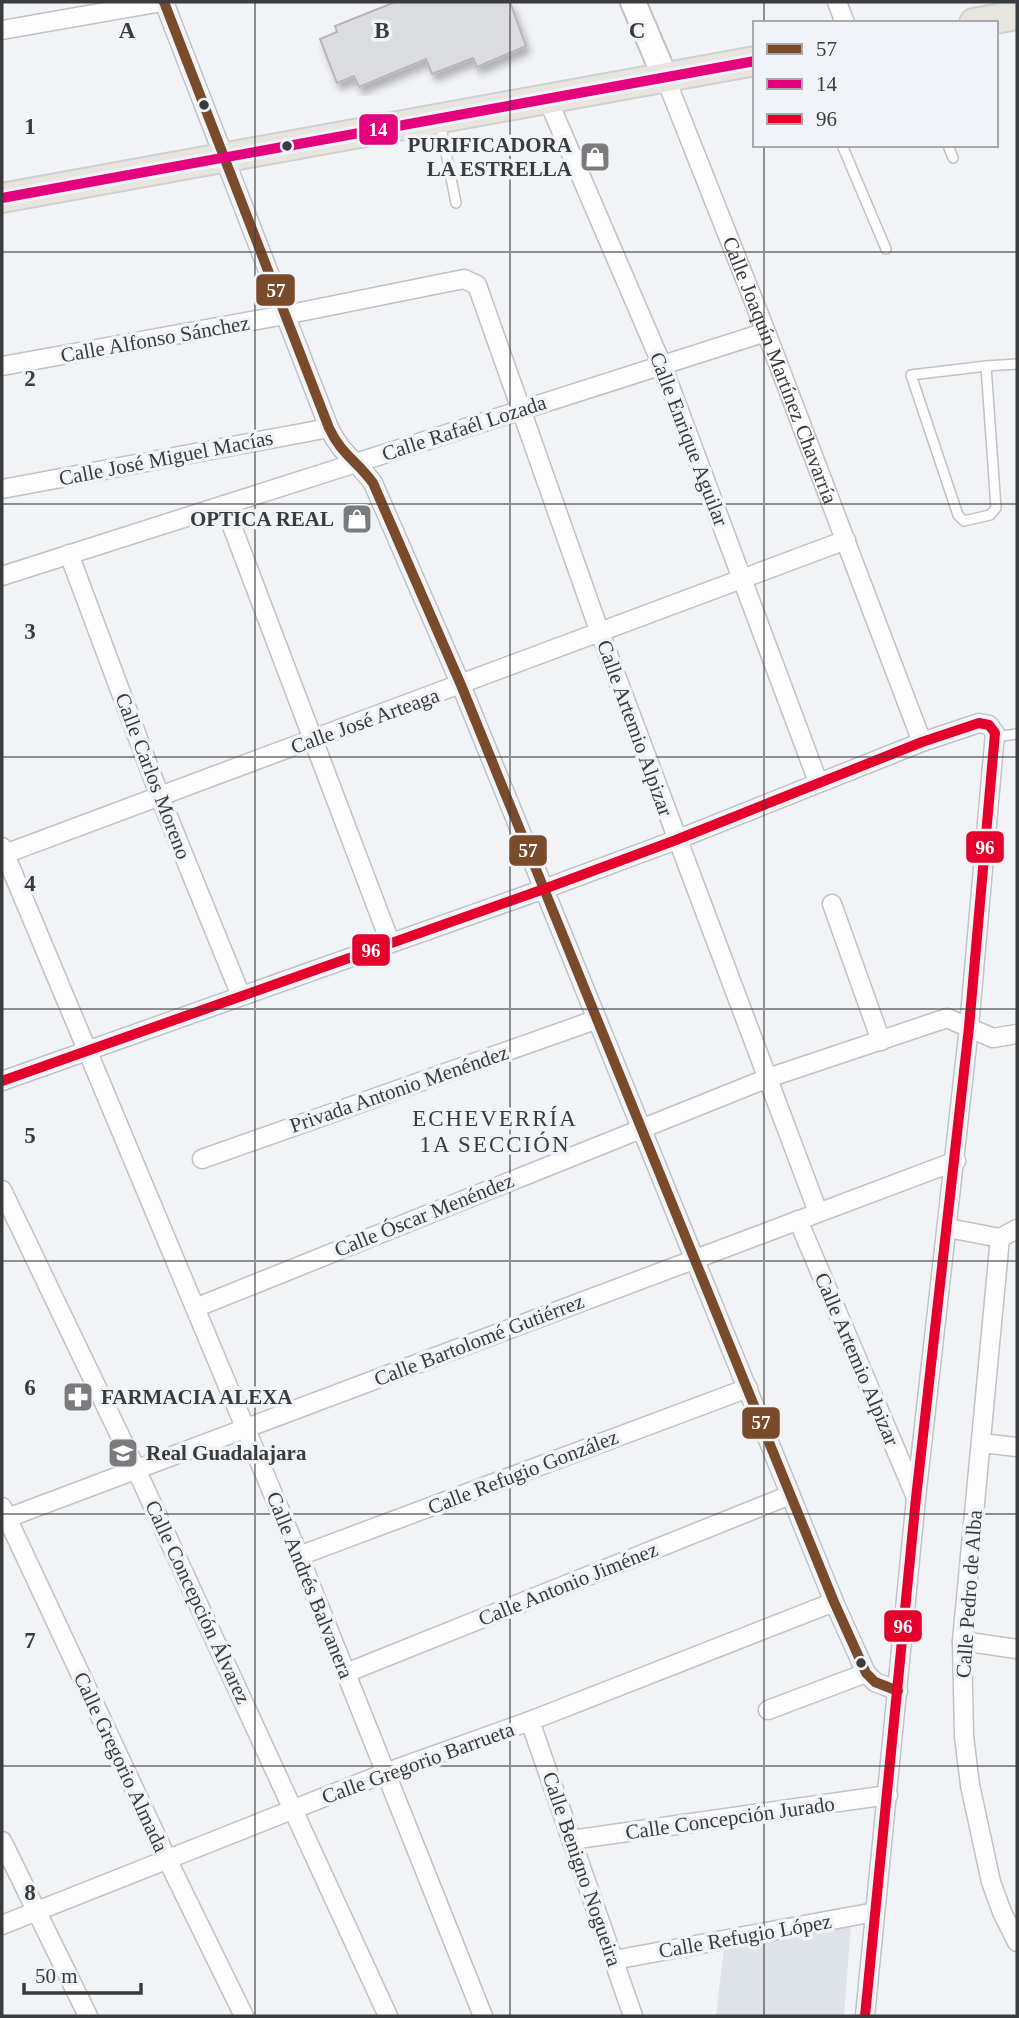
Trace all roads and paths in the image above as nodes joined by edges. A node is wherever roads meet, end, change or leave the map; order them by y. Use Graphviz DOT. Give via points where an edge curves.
graph roads {
  1 [pos="163,2"];
  2 [pos="633,2"];
  3 [pos="837,2"];
  4 [pos="1017,15"];
  5 [pos="844,21"];
  6 [pos="985,21"];
  7 [pos="2,30"];
  8 [pos="753,61"];
  9 [pos="665,77"];
  10 [pos="548,100"];
  11 [pos="439,120"];
  12 [pos="843,147"];
  13 [pos="949,147"];
  14 [pos="953,158"];
  15 [pos="224,159"];
  16 [pos="2,198"];
  17 [pos="456,203"];
  18 [pos="886,249"];
  19 [pos="472,282"];
  20 [pos="285,315"];
  21 [pos="766,332"];
  22 [pos="1017,364"];
  23 [pos="662,365"];
  24 [pos="2,366"];
  25 [pos="986,366"];
  26 [pos="520,411"];
  27 [pos="329,428"];
  28 [pos="357,463"];
  29 [pos="2,489"];
  30 [pos="224,505"];
  31 [pos="846,540"];
  32 [pos="69,554"];
  33 [pos="2,576"];
  34 [pos="742,579"];
  35 [pos="600,633"];
  36 [pos="461,685"];
  37 [pos="992,731"];
  38 [pos="1017,734"];
  39 [pos="314,740"];
  40 [pos="922,742"];
  41 [pos="818,782"];
  42 [pos="160,797"];
  43 [pos="676,840"];
  44 [pos="3,852"];
  45 [pos="544,889"];
  46 [pos="832,904"];
  47 [pos="390,942"];
  48 [pos="241,996"];
  49 [pos="596,1020"];
  50 [pos="969,1027"];
  51 [pos="1017,1034"];
  52 [pos="881,1041"];
  53 [pos="87,1050"];
  54 [pos="768,1078"];
  55 [pos="2,1082"];
  56 [pos="641,1128"];
  57 [pos="202,1159"];
  58 [pos="956,1161"];
  59 [pos="2,1190"];
  60 [pos="818,1212"];
  61 [pos="798,1220"];
  62 [pos="948,1228"];
  63 [pos="1017,1229"];
  64 [pos="1000,1238"];
  65 [pos="694,1259"];
  66 [pos="195,1308"];
  67 [pos="748,1388"];
  68 [pos="246,1428"];
  69 [pos="981,1443"];
  70 [pos="1017,1447"];
  71 [pos="136,1469"];
  72 [pos="790,1495"];
  73 [pos="916,1498"];
  74 [pos="4,1515"];
  75 [pos="299,1556"];
  76 [pos="834,1602"];
  77 [pos="962,1641"];
  78 [pos="1017,1649"];
  79 [pos="346,1673"];
  80 [pos="866,1673"];
  81 [pos="898,1691"];
  82 [pos="768,1710"];
  83 [pos="530,1721"];
  84 [pos="385,1773"];
  85 [pos="888,1795"];
  86 [pos="293,1810"];
  87 [pos="571,1840"];
  88 [pos="2,1841"];
  89 [pos="167,1858"];
  90 [pos="36,1912"];
  91 [pos="875,1912"];
  92 [pos="2,1925"];
  93 [pos="1017,1942"];
  94 [pos="614,1960"];
  95 [pos="88,2016"];
  96 [pos="244,2016"];
  97 [pos="388,2016"];
  98 [pos="483,2016"];
  99 [pos="633,2016"];
  100 [pos="865,2016"];
  1 -- 7 [label="street"];
  1 -- 15 [label="street"];
  2 -- 9 [label="street, Calle Joaquín Martínez Chavarría"];
  3 -- 5 [label="street"];
  4 -- 6 [label="main road"];
  8 -- 9 [label="main road"];
  9 -- 10 [label="main road"];
  9 -- 21 [label="street, Calle Joaquín Martínez Chavarría"];
  10 -- 11 [label="main road"];
  10 -- 23 [label="street, Calle Enrique Aguilar"];
  11 -- 15 [label="main road"];
  11 -- 17 [label="lane"];
  12 -- 18 [label="lane"];
  13 -- 14 [label="lane"];
  15 -- 16 [label="main road"];
  15 -- 20 [label="street"];
  19 -- 20 [label="street, Calle Alfonso Sánchez" via="464,279"];
  19 -- 26 [label="street, Calle Artemio Alpizar" via="479,289"];
  20 -- 24 [label="street, Calle Alfonso Sánchez"];
  20 -- 27 [label="street"];
  21 -- 23 [label="street, Calle Rafaél Lozada"];
  21 -- 31 [label="street, Calle Joaquín Martínez Chavarría"];
  22 -- 25 [label="lane"];
  23 -- 26 [label="street, Calle Rafaél Lozada"];
  23 -- 34 [label="street, Calle Enrique Aguilar"];
  25 -- 25 [label="lane" via="911,375 958,515 964,521 989,515 996,508"];
  26 -- 28 [label="street, Calle Rafaél Lozada"];
  26 -- 35 [label="street, Calle Artemio Alpizar"];
  27 -- 28 [label="street" via="337,445"];
  27 -- 29 [label="street, Calle José Miguel Macías"];
  28 -- 30 [label="street, Calle Rafaél Lozada"];
  28 -- 36 [label="street" via="373,483"];
  30 -- 32 [label="street, Calle Rafaél Lozada"];
  30 -- 39 [label="street"];
  31 -- 34 [label="street, Calle José Arteaga"];
  31 -- 40 [label="street, Calle Joaquín Martínez Chavarría"];
  32 -- 33 [label="street, Calle Rafaél Lozada"];
  32 -- 42 [label="street, Calle Carlos Moreno"];
  34 -- 35 [label="street, Calle José Arteaga"];
  34 -- 41 [label="street, Calle Enrique Aguilar"];
  35 -- 36 [label="street, Calle José Arteaga"];
  35 -- 43 [label="street, Calle Artemio Alpizar"];
  36 -- 39 [label="street, Calle José Arteaga"];
  36 -- 45 [label="street"];
  37 -- 38 [label="lane"];
  37 -- 40 [label="street" via="979,723"];
  37 -- 50 [label="street"];
  39 -- 42 [label="street, Calle José Arteaga"];
  39 -- 47 [label="street"];
  40 -- 41 [label="street"];
  41 -- 43 [label="street"];
  42 -- 44 [label="street, Calle José Arteaga"];
  42 -- 48 [label="street, Calle Carlos Moreno"];
  43 -- 45 [label="street"];
  43 -- 54 [label="street, Calle Artemio Alpizar"];
  44 -- 53 [label="street, Calle Andrés Balvanera"];
  45 -- 47 [label="street"];
  45 -- 49 [label="street"];
  46 -- 52 [label="street"];
  47 -- 48 [label="street"];
  48 -- 53 [label="street"];
  49 -- 56 [label="street"];
  49 -- 57 [label="street, Privada Antonio Menéndez"];
  50 -- 51 [label="street, Calle Óscar Menéndez" via="993,1038"];
  50 -- 52 [label="street, Calle Óscar Menéndez" via="947,1018"];
  50 -- 58 [label="street"];
  52 -- 54 [label="street, Calle Óscar Menéndez"];
  53 -- 55 [label="street"];
  53 -- 66 [label="street, Calle Andrés Balvanera"];
  54 -- 56 [label="street, Calle Óscar Menéndez"];
  54 -- 60 [label="street, Calle Artemio Alpizar"];
  56 -- 65 [label="street"];
  56 -- 66 [label="street, Calle Óscar Menéndez"];
  58 -- 60 [label="street, Calle Bartolomé Gutiérrez"];
  58 -- 62 [label="street"];
  59 -- 71 [label="street, Calle Concepción Álvarez"];
  60 -- 61 [label="street, Calle Bartolomé Gutiérrez"];
  61 -- 65 [label="street, Calle Bartolomé Gutiérrez"];
  61 -- 73 [label="street, Calle Artemio Alpizar"];
  62 -- 64 [label="street"];
  62 -- 73 [label="street"];
  63 -- 64 [label="street"];
  64 -- 69 [label="street, Calle Pedro de Alba"];
  65 -- 67 [label="street"];
  65 -- 68 [label="street, Calle Bartolomé Gutiérrez"];
  66 -- 68 [label="street, Calle Andrés Balvanera"];
  67 -- 72 [label="street"];
  67 -- 75 [label="street, Calle Refugio González"];
  68 -- 71 [label="street, Calle Bartolomé Gutiérrez"];
  68 -- 75 [label="street, Calle Andrés Balvanera"];
  69 -- 70 [label="street"];
  69 -- 77 [label="street, Calle Pedro de Alba"];
  71 -- 74 [label="street, Calle Bartolomé Gutiérrez"];
  71 -- 86 [label="street, Calle Concepción Álvarez"];
  72 -- 76 [label="street"];
  72 -- 79 [label="street, Calle Antonio Jiménez"];
  73 -- 81 [label="street"];
  74 -- 89 [label="street, Calle Gregorio Almada"];
  75 -- 79 [label="street, Calle Andrés Balvanera"];
  76 -- 80 [label="street"];
  76 -- 83 [label="street, Calle Gregorio Barrueta"];
  77 -- 78 [label="street"];
  77 -- 93 [label="street, Calle Pedro de Alba" via="970,1785 991,1882"];
  79 -- 84 [label="street, Calle Andrés Balvanera"];
  80 -- 81 [label="street"];
  80 -- 82 [label="street"];
  81 -- 85 [label="street"];
  83 -- 84 [label="street, Calle Gregorio Barrueta"];
  83 -- 87 [label="street, Calle Benigno Nogueira"];
  84 -- 86 [label="street, Calle Gregorio Barrueta"];
  84 -- 98 [label="street, Calle Andrés Balvanera"];
  85 -- 87 [label="street, Calle Concepción Jurado"];
  85 -- 91 [label="street"];
  86 -- 89 [label="street, Calle Gregorio Barrueta"];
  86 -- 97 [label="street, Calle Concepción Álvarez"];
  87 -- 94 [label="street, Calle Benigno Nogueira"];
  88 -- 90 [label="street"];
  89 -- 90 [label="street, Calle Gregorio Barrueta"];
  89 -- 96 [label="street, Calle Gregorio Almada"];
  90 -- 92 [label="street, Calle Gregorio Barrueta"];
  90 -- 95 [label="street"];
  91 -- 94 [label="street, Calle Refugio López"];
  91 -- 100 [label="street"];
  94 -- 99 [label="street, Calle Benigno Nogueira"];
}
